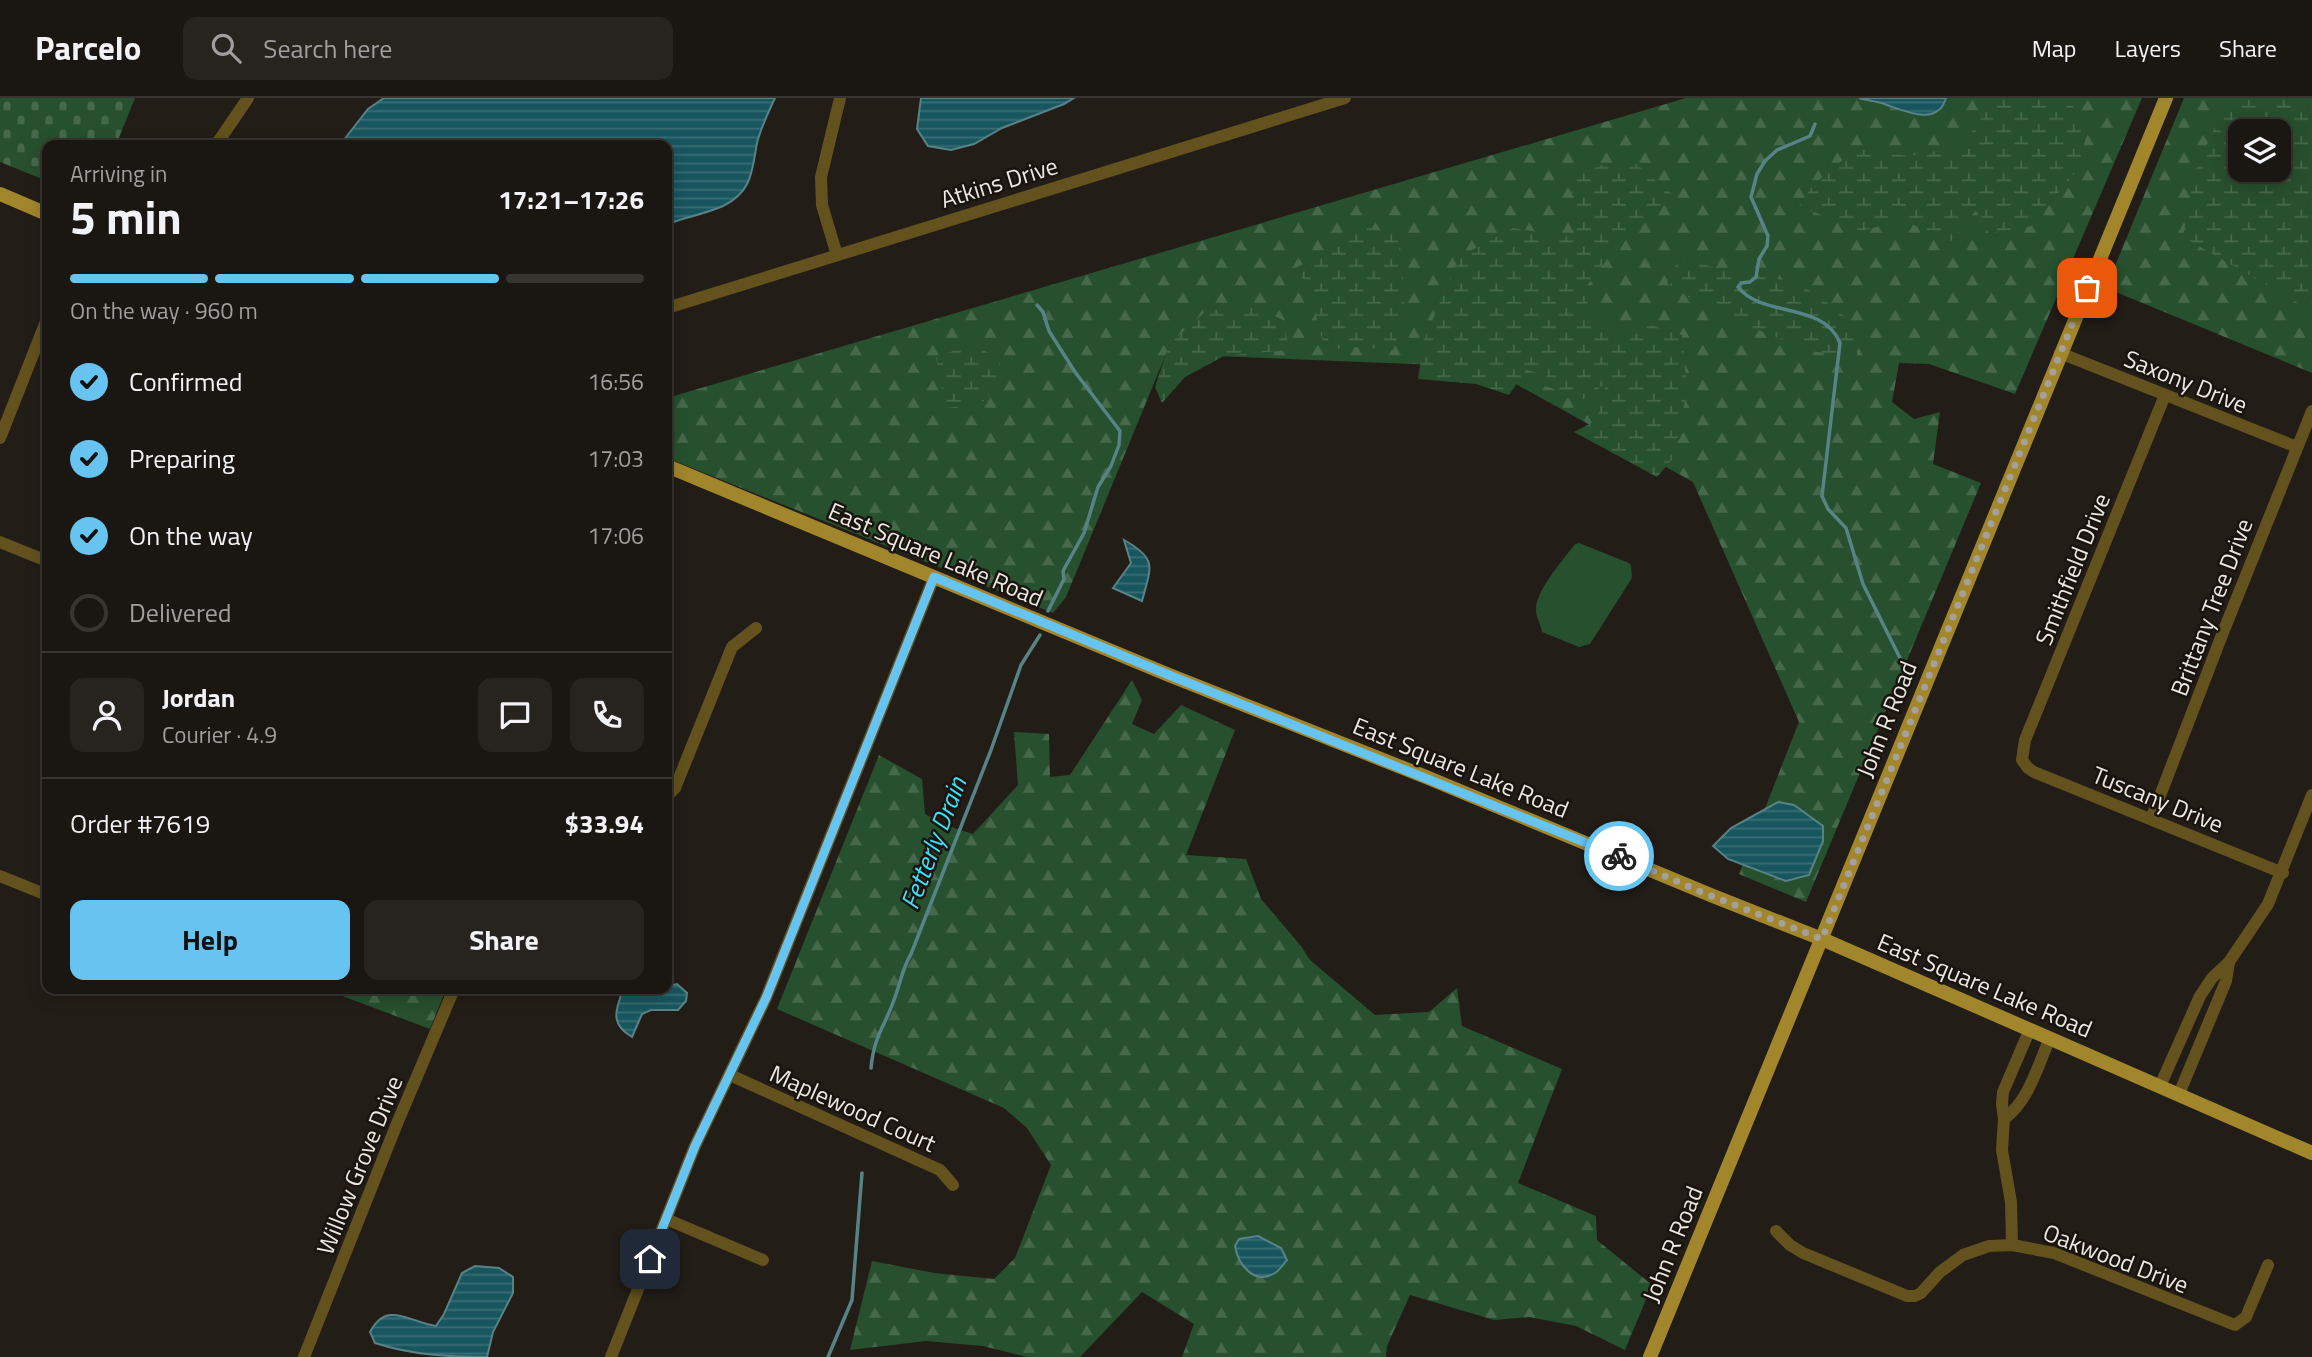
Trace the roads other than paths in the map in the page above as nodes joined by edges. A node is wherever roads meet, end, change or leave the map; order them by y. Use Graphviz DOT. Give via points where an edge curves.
graph roads {
  1 [pos="248,98"];
  2 [pos="840,98"];
  3 [pos="1345,98"];
  4 [pos="2166,98"];
  5 [pos="219,140"];
  6 [pos="0,194"];
  7 [pos="42,212"];
  8 [pos="837,255"];
  9 [pos="672,306"];
  10 [pos="42,331"];
  11 [pos="2060,353"];
  12 [pos="2165,395"];
  13 [pos="2312,411"];
  14 [pos="0,438"];
  15 [pos="2297,447"];
  16 [pos="672,468"];
  17 [pos="0,542"];
  18 [pos="42,559"];
  19 [pos="934,577"];
  20 [pos="756,628"];
  21 [pos="2022,760"];
  22 [pos="672,791"];
  23 [pos="2312,795"];
  24 [pos="2151,819"];
  25 [pos="2283,873"];
  26 [pos="0,876"];
  27 [pos="42,893"];
  28 [pos="1822,939"];
  29 [pos="2229,962"];
  30 [pos="452,994"];
  31 [pos="2030,1029"];
  32 [pos="2050,1038"];
  33 [pos="730,1075"];
  34 [pos="2160,1086"];
  35 [pos="2179,1094"];
  36 [pos="2004,1119"];
  37 [pos="2312,1153"];
  38 [pos="953,1185"];
  39 [pos="666,1219"];
  40 [pos="1776,1231"];
  41 [pos="2012,1245"];
  42 [pos="763,1260"];
  43 [pos="2268,1265"];
  44 [pos="304,1357"];
  45 [pos="611,1357"];
  46 [pos="1650,1357"];
  1 -- 5 [label="street"];
  2 -- 8 [label="street" via="821,177 822,205"];
  3 -- 8 [label="street, Atkins Drive"];
  4 -- 11 [label="main road, John R Road"];
  6 -- 7 [label="main road"];
  8 -- 9 [label="street, Atkins Drive"];
  10 -- 14 [label="street"];
  11 -- 12 [label="street, Saxony Drive"];
  11 -- 28 [label="main road, John R Road"];
  12 -- 15 [label="street, Saxony Drive"];
  12 -- 21 [label="street, Smithfield Drive" via="2025,740"];
  13 -- 15 [label="street, Brittany Tree Drive"];
  15 -- 24 [label="street, Brittany Tree Drive"];
  16 -- 19 [label="main road, East Square Lake Road"];
  17 -- 18 [label="street"];
  19 -- 28 [label="main road, East Square Lake Road"];
  19 -- 33 [label="street" via="758,1017"];
  20 -- 22 [label="street" via="732,647"];
  21 -- 24 [label="street, Tuscany Drive" via="2034,772"];
  23 -- 25 [label="street"];
  24 -- 25 [label="street, Tuscany Drive"];
  25 -- 29 [label="street"];
  26 -- 27 [label="street"];
  28 -- 31 [label="main road, East Square Lake Road"];
  28 -- 46 [label="main road, John R Road"];
  29 -- 34 [label="street" via="2200,996"];
  29 -- 35 [label="street" via="2226,981"];
  30 -- 44 [label="street, Willow Grove Drive"];
  31 -- 32 [label="main road, East Square Lake Road"];
  31 -- 36 [label="street" via="2003,1092"];
  32 -- 34 [label="main road, East Square Lake Road"];
  32 -- 36 [label="street" via="2022,1100"];
  33 -- 38 [label="street, Maplewood Court" via="940,1170"];
  33 -- 39 [label="street"];
  34 -- 35 [label="main road, East Square Lake Road"];
  35 -- 37 [label="main road, East Square Lake Road"];
  36 -- 41 [label="street" via="2002,1150 2011,1202"];
  39 -- 42 [label="street"];
  39 -- 45 [label="street"];
  40 -- 41 [label="street, Oakwood Drive" via="1803,1253 1911,1297 1963,1255 1989,1246"];
  41 -- 43 [label="street, Oakwood Drive" via="2054,1254 2235,1325 2246,1317"];
}
